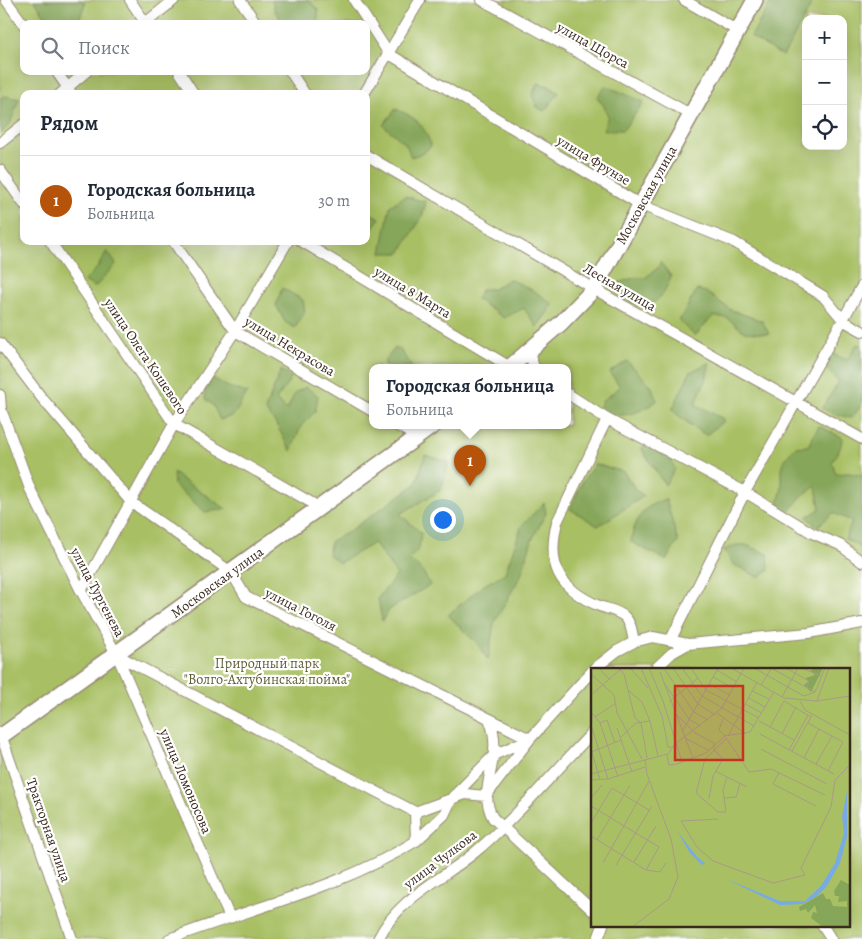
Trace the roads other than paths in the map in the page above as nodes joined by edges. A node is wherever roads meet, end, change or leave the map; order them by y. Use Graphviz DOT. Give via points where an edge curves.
graph roads {
  1 [pos="6,0"];
  2 [pos="130,0"];
  3 [pos="174,0"];
  4 [pos="240,0"];
  5 [pos="354,0"];
  6 [pos="420,0"];
  7 [pos="482,0"];
  8 [pos="684,0"];
  9 [pos="755,0"];
  10 [pos="20,20"];
  11 [pos="143,20"];
  12 [pos="149,20"];
  13 [pos="254,20"];
  14 [pos="367,20"];
  15 [pos="370,24"];
  16 [pos="738,31"];
  17 [pos="390,54"];
  18 [pos="58,75"];
  19 [pos="83,75"];
  20 [pos="182,75"];
  21 [pos="293,75"];
  22 [pos="65,90"];
  23 [pos="68,90"];
  24 [pos="191,90"];
  25 [pos="302,90"];
  26 [pos="367,90"];
  27 [pos="690,114"];
  28 [pos="20,127"];
  29 [pos="0,143"];
  30 [pos="370,157"];
  31 [pos="0,170"];
  32 [pos="20,198"];
  33 [pos="641,205"];
  34 [pos="53,245"];
  35 [pos="176,245"];
  36 [pos="286,245"];
  37 [pos="308,245"];
  38 [pos="862,286"];
  39 [pos="594,289"];
  40 [pos="844,321"];
  41 [pos="235,331"];
  42 [pos="862,331"];
  43 [pos="0,343"];
  44 [pos="529,352"];
  45 [pos="505,364"];
  46 [pos="514,364"];
  47 [pos="533,364"];
  48 [pos="0,395"];
  49 [pos="571,396"];
  50 [pos="796,403"];
  51 [pos="369,409"];
  52 [pos="607,419"];
  53 [pos="174,424"];
  54 [pos="403,429"];
  55 [pos="428,429"];
  56 [pos="417,437"];
  57 [pos="862,439"];
  58 [pos="745,492"];
  59 [pos="131,502"];
  60 [pos="319,507"];
  61 [pos="862,562"];
  62 [pos="231,572"];
  63 [pos="81,591"];
  64 [pos="862,623"];
  65 [pos="671,639"];
  66 [pos="634,642"];
  67 [pos="688,644"];
  68 [pos="116,654"];
  69 [pos="596,668"];
  70 [pos="656,668"];
  71 [pos="591,672"];
  72 [pos="488,719"];
  73 [pos="591,734"];
  74 [pos="1,735"];
  75 [pos="530,739"];
  76 [pos="494,755"];
  77 [pos="486,796"];
  78 [pos="452,798"];
  79 [pos="415,812"];
  80 [pos="502,825"];
  81 [pos="416,841"];
  82 [pos="591,909"];
  83 [pos="230,918"];
  84 [pos="603,926"];
  85 [pos="823,926"];
  86 [pos="72,939"];
  87 [pos="170,939"];
  88 [pos="378,939"];
  89 [pos="598,939"];
  90 [pos="831,939"];
  1 -- 10 [label="street"];
  2 -- 11 [label="street"];
  3 -- 12 [label="street"];
  4 -- 13 [label="street"];
  5 -- 14 [label="street"];
  6 -- 17 [label="street"];
  7 -- 27 [label="street, улица Щорса"];
  8 -- 16 [label="street"];
  9 -- 16 [label="street, Московская улица"];
  15 -- 17 [label="street"];
  16 -- 27 [label="street, Московская улица"];
  17 -- 26 [label="street"];
  17 -- 33 [label="street, улица Фрунзе"];
  18 -- 22 [label="street"];
  19 -- 23 [label="street"];
  20 -- 24 [label="street"];
  21 -- 25 [label="street"];
  27 -- 33 [label="street, Московская улица"];
  28 -- 29 [label="street"];
  30 -- 39 [label="street, Лесная улица"];
  31 -- 32 [label="street"];
  33 -- 39 [label="street, Московская улица"];
  33 -- 40 [label="street, улица Фрунзе" via="734,242 823,296"];
  34 -- 53 [label="street, улица Олега Кошевого"];
  35 -- 41 [label="street, улица Некрасова"];
  36 -- 41 [label="street"];
  37 -- 45 [label="street, улица 8 Марта"];
  38 -- 40 [label="street"];
  39 -- 44 [label="street, Московская улица"];
  39 -- 50 [label="street, Лесная улица"];
  40 -- 42 [label="street, улица Фрунзе"];
  40 -- 50 [label="street"];
  41 -- 51 [label="street, улица Некрасова"];
  41 -- 53 [label="street"];
  43 -- 59 [label="street, улица Гоголя" via="40,397"];
  44 -- 46 [label="street, Московская улица"];
  44 -- 47 [label="street"];
  48 -- 63 [label="street, улица Тургенева" via="1,409 30,489"];
  49 -- 52 [label="street"];
  50 -- 57 [label="street, Лесная улица"];
  50 -- 58 [label="street"];
  52 -- 58 [label="street"];
  52 -- 66 [label="street" via="557,522 553,558 565,584 579,596 625,616 631,625"];
  53 -- 59 [label="street"];
  53 -- 60 [label="street, улица Олега Кошевого"];
  54 -- 56 [label="street"];
  55 -- 56 [label="street, Московская улица"];
  56 -- 60 [label="street, Московская улица"];
  58 -- 61 [label="street" via="812,534 840,545"];
  58 -- 65 [label="street"];
  59 -- 62 [label="street, улица Гоголя"];
  59 -- 63 [label="street"];
  60 -- 62 [label="street, Московская улица"];
  62 -- 68 [label="street, Московская улица"];
  62 -- 72 [label="street, улица Гоголя" via="246,597"];
  63 -- 68 [label="street, улица Тургенева"];
  64 -- 67 [label="street" via="809,633"];
  65 -- 66 [label="street" via="653,637"];
  65 -- 67 [label="street"];
  66 -- 69 [label="street"];
  67 -- 70 [label="street"];
  68 -- 74 [label="street, Московская улица"];
  68 -- 79 [label="street, улица Тургенева"];
  68 -- 83 [label="street, улица Ломоносова"];
  71 -- 75 [label="street"];
  72 -- 75 [label="street, улица Гоголя"];
  72 -- 76 [label="street" via="495,741"];
  73 -- 80 [label="street, улица Чулкова"];
  74 -- 86 [label="street, Тракторная улица"];
  75 -- 76 [label="street"];
  75 -- 77 [label="street"];
  76 -- 77 [label="street"];
  76 -- 78 [label="street"];
  77 -- 78 [label="street" via="466,794"];
  77 -- 80 [label="street" via="493,818"];
  78 -- 79 [label="street"];
  78 -- 81 [label="street" via="444,815"];
  79 -- 81 [label="street"];
  80 -- 82 [label="street"];
  80 -- 88 [label="street, улица Чулкова" via="473,854 417,892 400,908"];
  81 -- 83 [label="street" via="371,867 328,885"];
  83 -- 87 [label="street"];
  84 -- 89 [label="street"];
  85 -- 90 [label="street"];
}
